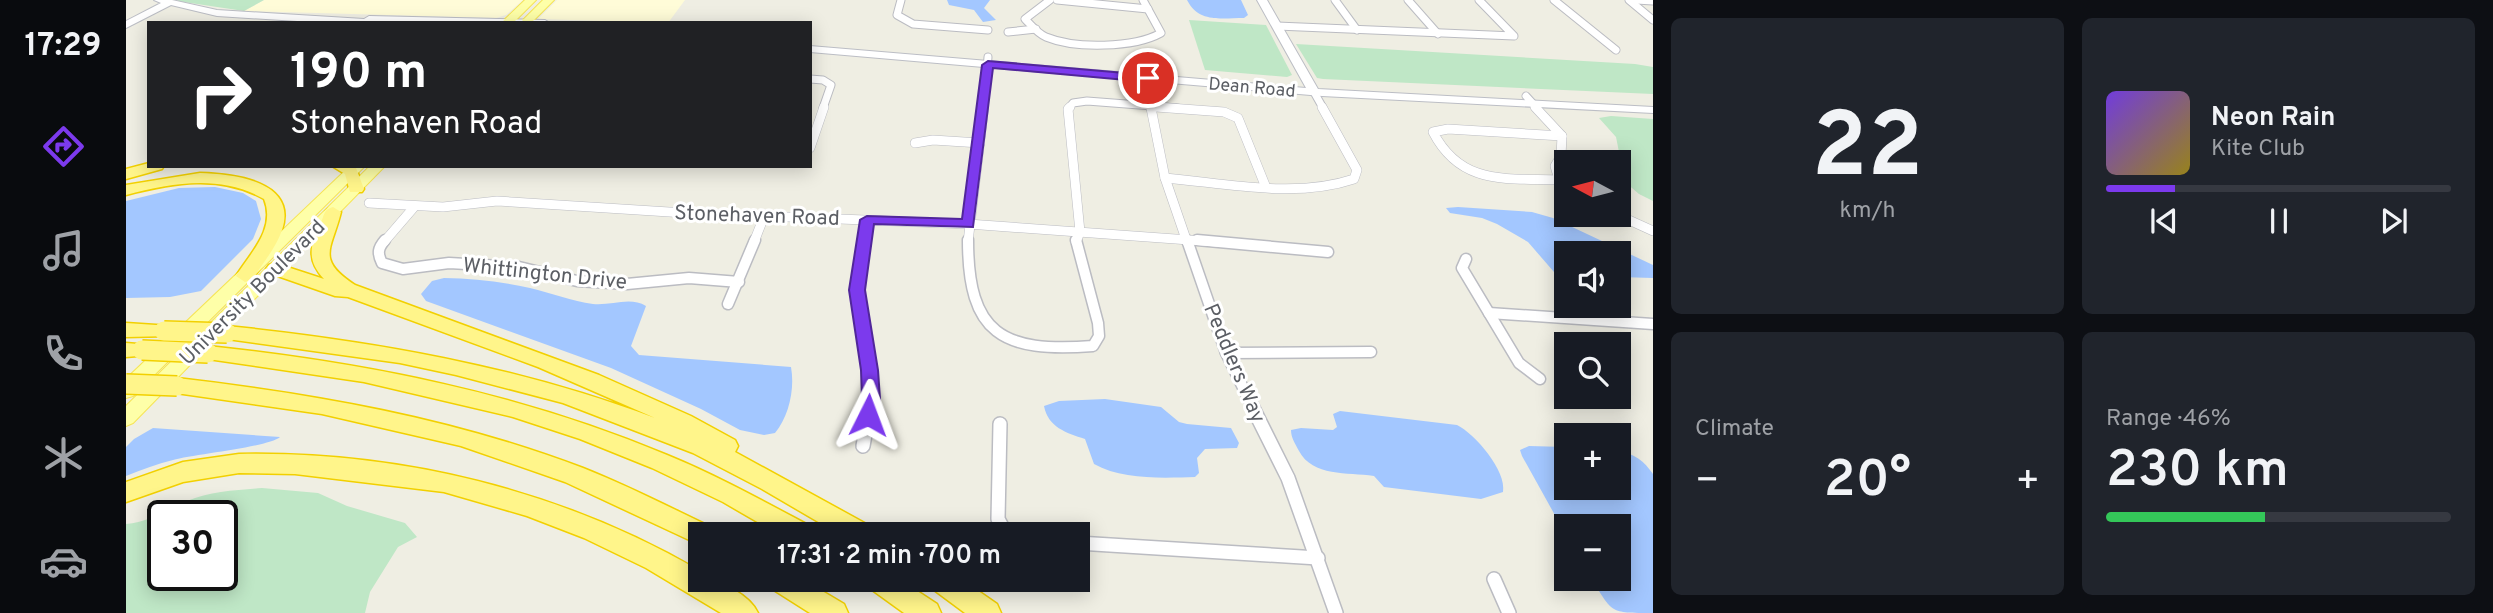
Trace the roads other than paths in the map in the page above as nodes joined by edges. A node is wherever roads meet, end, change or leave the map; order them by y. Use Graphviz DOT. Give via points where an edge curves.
graph roads {
  1 [pos="531,0"];
  2 [pos="549,0"];
  3 [pos="901,0"];
  4 [pos="1050,0"];
  5 [pos="1056,0"];
  6 [pos="1143,0"];
  7 [pos="1262,0"];
  8 [pos="1335,0"];
  9 [pos="1408,0"];
  10 [pos="1479,0"];
  11 [pos="1554,0"];
  12 [pos="1629,0"];
  13 [pos="1636,0"];
  14 [pos="163,1"];
  15 [pos="1653,1"];
  16 [pos="1148,9"];
  17 [pos="335,19"];
  18 [pos="1653,20"];
  19 [pos="358,21"];
  20 [pos="422,21"];
  21 [pos="508,21"];
  22 [pos="526,21"];
  23 [pos="1029,22"];
  24 [pos="126,25"];
  25 [pos="1277,26"];
  26 [pos="1036,29"];
  27 [pos="988,30"];
  28 [pos="1357,30"];
  29 [pos="1438,34"];
  30 [pos="812,42"];
  31 [pos="812,49"];
  32 [pos="1616,50"];
  33 [pos="988,61"];
  34 [pos="812,79"];
  35 [pos="1312,88"];
  36 [pos="1530,100"];
  37 [pos="1653,102"];
  38 [pos="1151,108"];
  39 [pos="1653,110"];
  40 [pos="1562,136"];
  41 [pos="812,142"];
  42 [pos="915,143"];
  43 [pos="980,143"];
  44 [pos="1561,150"];
  45 [pos="148,168"];
  46 [pos="370,168"];
  47 [pos="351,173"];
  48 [pos="126,174"];
  49 [pos="1165,178"];
  50 [pos="1554,182"];
  51 [pos="1265,185"];
  52 [pos="126,190"];
  53 [pos="369,203"];
  54 [pos="415,206"];
  55 [pos="333,212"];
  56 [pos="765,214"];
  57 [pos="867,220"];
  58 [pos="1631,221"];
  59 [pos="968,224"];
  60 [pos="1653,231"];
  61 [pos="1080,232"];
  62 [pos="1186,239"];
  63 [pos="1328,252"];
  64 [pos="1466,259"];
  65 [pos="275,269"];
  66 [pos="245,276"];
  67 [pos="739,282"];
  68 [pos="357,294"];
  69 [pos="728,304"];
  70 [pos="1489,313"];
  71 [pos="1653,324"];
  72 [pos="126,330"];
  73 [pos="134,350"];
  74 [pos="1371,352"];
  75 [pos="1226,353"];
  76 [pos="1540,379"];
  77 [pos="126,384"];
  78 [pos="126,391"];
  79 [pos="126,418"];
  80 [pos="1000,424"];
  81 [pos="863,446"];
  82 [pos="752,472"];
  83 [pos="126,492"];
  84 [pos="779,522"];
  85 [pos="840,522"];
  86 [pos="1000,522"];
  87 [pos="688,528"];
  88 [pos="1090,544"];
  89 [pos="1318,558"];
  90 [pos="1494,579"];
  91 [pos="799,592"];
  92 [pos="896,592"];
  93 [pos="957,592"];
  94 [pos="744,613"];
  95 [pos="834,613"];
  96 [pos="928,613"];
  97 [pos="986,613"];
  98 [pos="1336,613"];
  99 [pos="1509,613"];
  1 -- 21 [label="main road"];
  2 -- 22 [label="main road"];
  3 -- 27 [label="street" via="897,15 914,24"];
  4 -- 23 [label="street" via="1025,19"];
  5 -- 16 [label="street"];
  6 -- 16 [label="street"];
  7 -- 25 [label="main road"];
  8 -- 28 [label="street"];
  9 -- 29 [label="street"];
  10 -- 29 [label="street" via="1514,36"];
  11 -- 32 [label="street"];
  12 -- 18 [label="street"];
  13 -- 15 [label="street"];
  14 -- 17 [label="main road" via="224,13"];
  14 -- 24 [label="main road"];
  16 -- 26 [label="street" via="1161,33 1145,42 1107,45 1044,36"];
  17 -- 19 [label="main road"];
  17 -- 20 [label="main road"];
  23 -- 26 [label="street"];
  23 -- 26 [label="street" via="1005,30"];
  25 -- 28 [label="street"];
  25 -- 35 [label="main road"];
  28 -- 29 [label="street"];
  30 -- 33 [label="main road, Dean Road"];
  31 -- 33 [label="main road, Dean Road"];
  33 -- 35 [label="main road, Dean Road"];
  33 -- 43 [label="street"];
  34 -- 41 [label="street" via="831,85"];
  35 -- 36 [label="main road, Dean Road"];
  35 -- 51 [label="street" via="1357,170 1354,179 1344,185 1314,188"];
  36 -- 37 [label="main road, Dean Road"];
  36 -- 39 [label="main road, Dean Road"];
  36 -- 40 [label="street"];
  38 -- 49 [label="street, Peddlers Way"];
  38 -- 51 [label="street" via="1238,118"];
  38 -- 61 [label="street" via="1087,101 1068,108"];
  40 -- 44 [label="street"];
  40 -- 50 [label="street" via="1433,132 1452,163 1470,174"];
  42 -- 43 [label="street"];
  43 -- 59 [label="street"];
  45 -- 48 [label="highway"];
  46 -- 47 [label="main road, University Boulevard"];
  47 -- 55 [label="main road, University Boulevard"];
  47 -- 66 [label="main road, University Boulevard"];
  49 -- 51 [label="street"];
  49 -- 62 [label="street, Peddlers Way"];
  52 -- 66 [label="highway" via="208,178 245,182 271,196 278,215 275,230"];
  53 -- 54 [label="street, Stonehaven Road"];
  54 -- 56 [label="street, Stonehaven Road" via="497,201"];
  54 -- 67 [label="street, Whittington Drive" via="380,246 377,255 390,267 404,270 449,263 519,267 576,281 628,284 690,278"];
  55 -- 65 [label="main road, University Boulevard"];
  55 -- 68 [label="highway" via="321,241 320,261 332,279"];
  56 -- 57 [label="street, Stonehaven Road"];
  56 -- 67 [label="street"];
  57 -- 59 [label="street, Stonehaven Road"];
  57 -- 81 [label="street" via="857,290 871,399"];
  58 -- 60 [label="street"];
  59 -- 61 [label="street, Stonehaven Road"];
  59 -- 61 [label="street" via="969,279 990,328 1012,340 1073,348 1093,346 1099,337 1076,240"];
  61 -- 62 [label="street, Stonehaven Road"];
  62 -- 63 [label="street, Stonehaven Road"];
  62 -- 75 [label="street, Peddlers Way"];
  64 -- 70 [label="street" via="1462,268"];
  65 -- 68 [label="highway" via="338,292"];
  65 -- 79 [label="main road, University Boulevard"];
  66 -- 78 [label="main road, University Boulevard"];
  67 -- 69 [label="street"];
  68 -- 82 [label="highway" via="628,396 728,447"];
  70 -- 71 [label="street"];
  70 -- 76 [label="street" via="1519,363"];
  72 -- 82 [label="highway, bridge" via="227,333 361,347 522,381 589,401"];
  73 -- 84 [label="highway, bridge" via="277,360 389,377 519,409 636,450"];
  74 -- 75 [label="street"];
  75 -- 89 [label="street, Peddlers Way" via="1288,478"];
  77 -- 87 [label="highway, bridge" via="322,404 394,419 498,447 614,492"];
  80 -- 86 [label="street"];
  82 -- 85 [label="highway"];
  83 -- 94 [label="highway" via="190,470 244,462 446,482 547,511 627,545"];
  88 -- 89 [label="street"];
  89 -- 98 [label="street, Peddlers Way"];
  90 -- 99 [label="street"];
  91 -- 95 [label="highway"];
  92 -- 96 [label="highway"];
  93 -- 97 [label="highway"];
}
